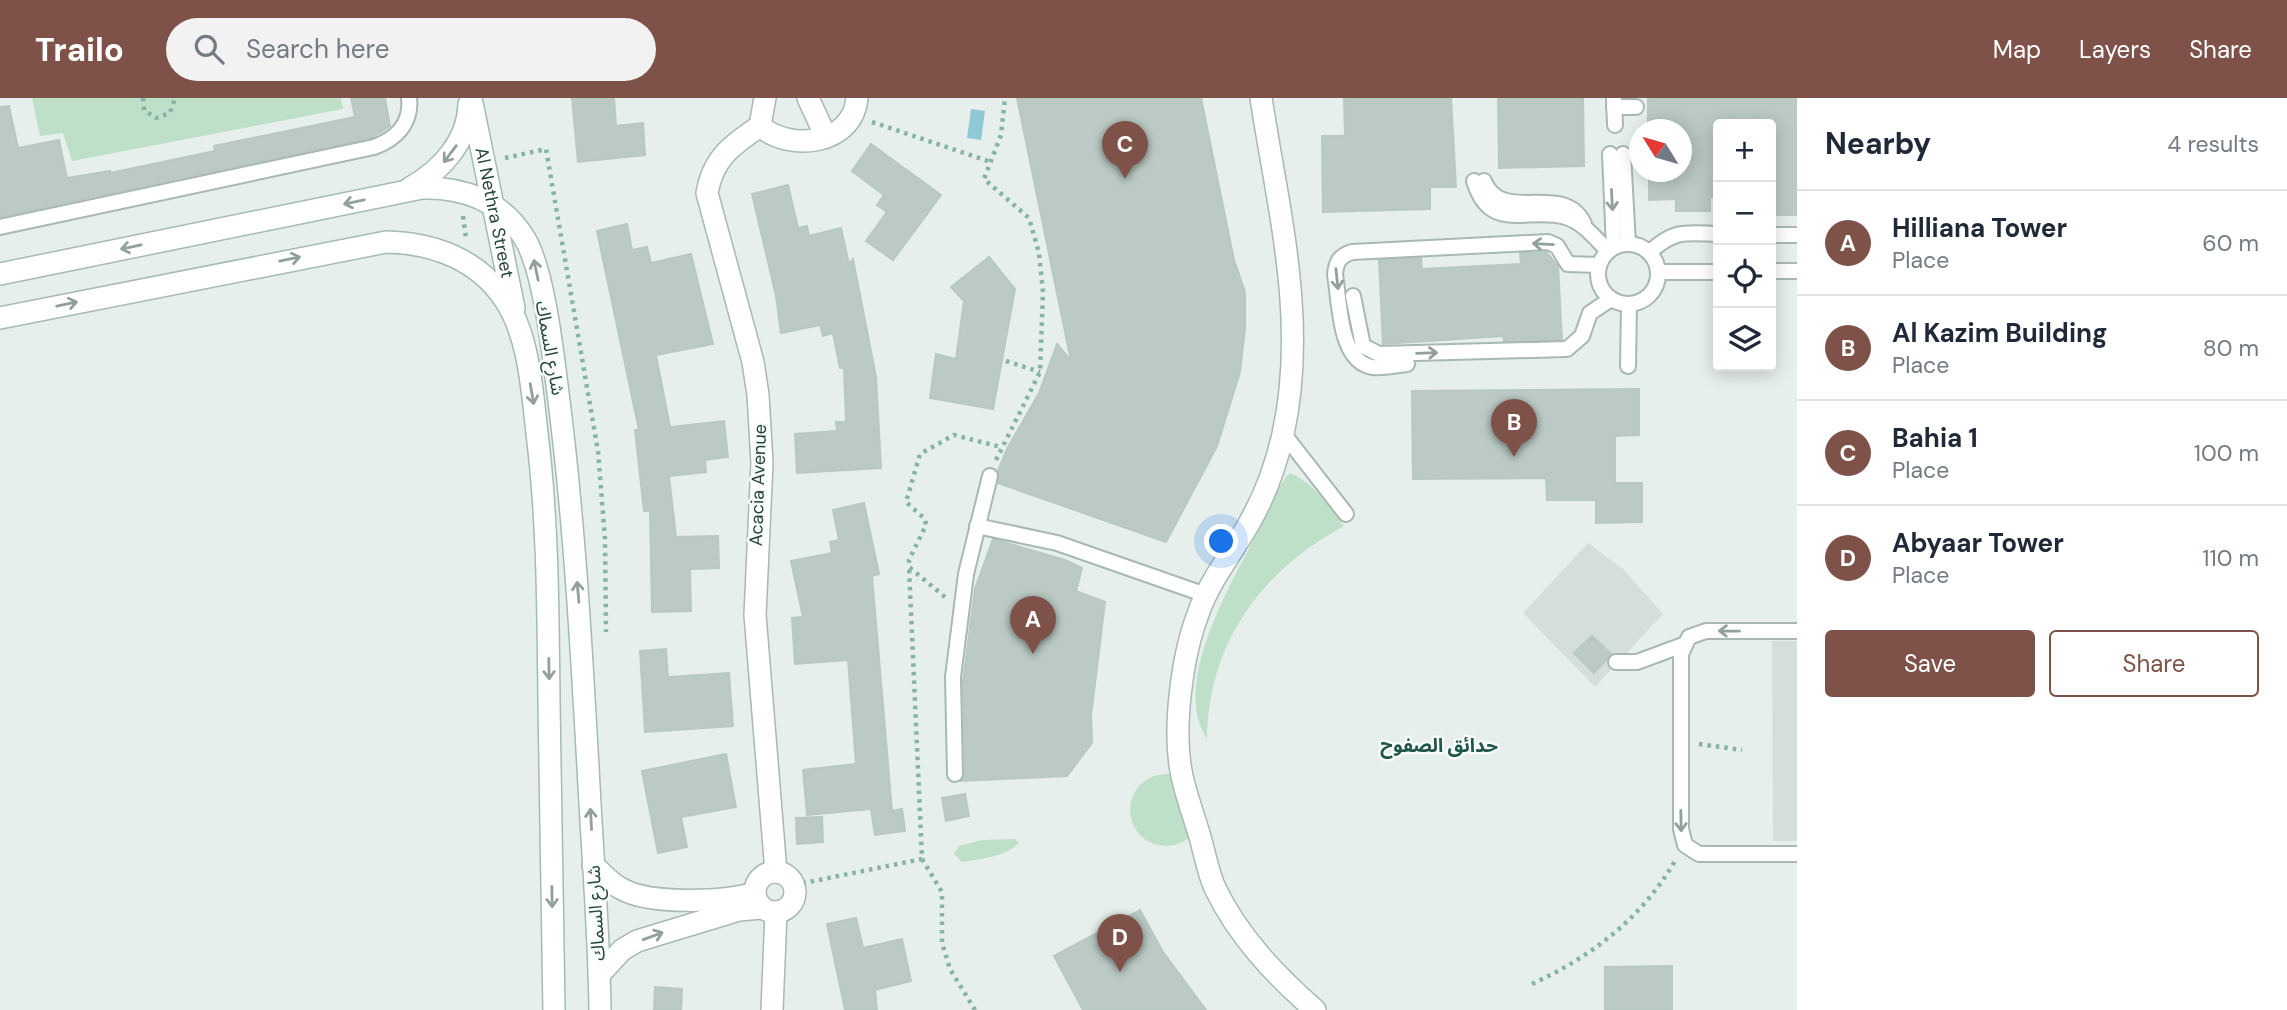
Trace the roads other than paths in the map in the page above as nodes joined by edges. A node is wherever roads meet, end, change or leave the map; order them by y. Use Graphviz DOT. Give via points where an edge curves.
graph roads {
  1 [pos="410,98"];
  2 [pos="470,98"];
  3 [pos="765,98"];
  4 [pos="808,98"];
  5 [pos="1261,98"];
  6 [pos="1614,103"];
  7 [pos="855,106"];
  8 [pos="1636,107"];
  9 [pos="1615,125"];
  10 [pos="760,126"];
  11 [pos="826,136"];
  12 [pos="1617,154"];
  13 [pos="1479,181"];
  14 [pos="404,191"];
  15 [pos="491,204"];
  16 [pos="0,227"];
  17 [pos="1713,234"];
  18 [pos="1776,235"];
  19 [pos="1797,235"];
  20 [pos="1617,247"];
  21 [pos="1650,252"];
  22 [pos="1599,265"];
  23 [pos="1713,271"];
  24 [pos="1776,271"];
  25 [pos="1797,271"];
  26 [pos="1659,272"];
  27 [pos="0,274"];
  28 [pos="1353,296"];
  29 [pos="1611,299"];
  30 [pos="1629,304"];
  31 [pos="0,318"];
  32 [pos="518,327"];
  33 [pos="1407,365"];
  34 [pos="1628,366"];
  35 [pos="1283,433"];
  36 [pos="990,476"];
  37 [pos="1346,514"];
  38 [pos="977,526"];
  39 [pos="1206,595"];
  40 [pos="1797,631"];
  41 [pos="1683,645"];
  42 [pos="1616,663"];
  43 [pos="955,774"];
  44 [pos="1797,854"];
  45 [pos="593,865"];
  46 [pos="784,879"];
  47 [pos="764,904"];
  48 [pos="599,975"];
  49 [pos="554,1010"];
  50 [pos="600,1010"];
  51 [pos="772,1010"];
  52 [pos="1315,1010"];
  1 -- 16 [label="lane" via="407,120 399,132 374,148"];
  2 -- 14 [label="street, one-way" via="464,128 447,160"];
  2 -- 15 [label="street, Al Nethra Street"];
  3 -- 10 [label="street"];
  4 -- 11 [label="street"];
  5 -- 35 [label="street" via="1292,296 1293,343"];
  6 -- 8 [label="lane"];
  6 -- 9 [label="lane"];
  7 -- 11 [label="street" via="842,129"];
  10 -- 11 [label="street" via="791,141"];
  10 -- 46 [label="street, Acacia Avenue" via="719,157 707,193 758,396 762,463 755,615"];
  12 -- 20 [label="lane"];
  13 -- 20 [label="lane" via="1485,203 1506,216 1552,215 1576,221"];
  14 -- 15 [label="street, شارع السماك" via="459,190"];
  14 -- 27 [label="street, شارع السماك, one-way"];
  15 -- 32 [label="street, Al Nethra Street"];
  45 -- 15 [label="street, شارع السماك, one-way" via="579,597 552,346 532,255 516,226"];
  17 -- 21 [label="lane" via="1676,233"];
  18 -- 19 [label="lane"];
  20 -- 21 [label="lane"];
  20 -- 22 [label="lane"];
  21 -- 26 [label="lane"];
  22 -- 29 [label="lane" via="1600,284"];
  22 -- 33 [label="lane, one-way" via="1568,264 1557,246 1548,242 1342,256 1335,264 1335,275 1353,356 1374,367"];
  23 -- 26 [label="lane"];
  24 -- 25 [label="lane"];
  26 -- 30 [label="lane" via="1647,298"];
  28 -- 29 [label="lane, one-way" via="1363,346 1379,354 1567,349 1582,336 1590,313"];
  29 -- 30 [label="lane"];
  30 -- 34 [label="lane"];
  31 -- 32 [label="street, شارع السماك, one-way" via="361,244 412,242 456,257 485,277 505,300"];
  32 -- 49 [label="street, شارع السماك, one-way" via="533,398 547,560"];
  35 -- 37 [label="lane"];
  35 -- 39 [label="street" via="1260,503"];
  36 -- 38 [label="lane"];
  38 -- 39 [label="lane" via="1057,543"];
  38 -- 43 [label="lane" via="953,677"];
  39 -- 52 [label="street" via="1183,672 1181,770 1214,886 1258,954"];
  40 -- 41 [label="lane, one-way" via="1706,631 1689,637"];
  41 -- 42 [label="lane" via="1637,662"];
  41 -- 44 [label="lane, one-way" via="1681,829 1685,845 1699,854"];
  45 -- 47 [label="street" via="620,889 654,899 726,898"];
  45 -- 48 [label="street, شارع السماك"];
  46 -- 47 [label="street" via="761,878"];
  46 -- 47 [label="street" via="792,901 786,908"];
  48 -- 47 [label="street, one-way" via="622,950 646,938"];
  47 -- 51 [label="street"];
  48 -- 50 [label="street, شارع السماك"];
}
